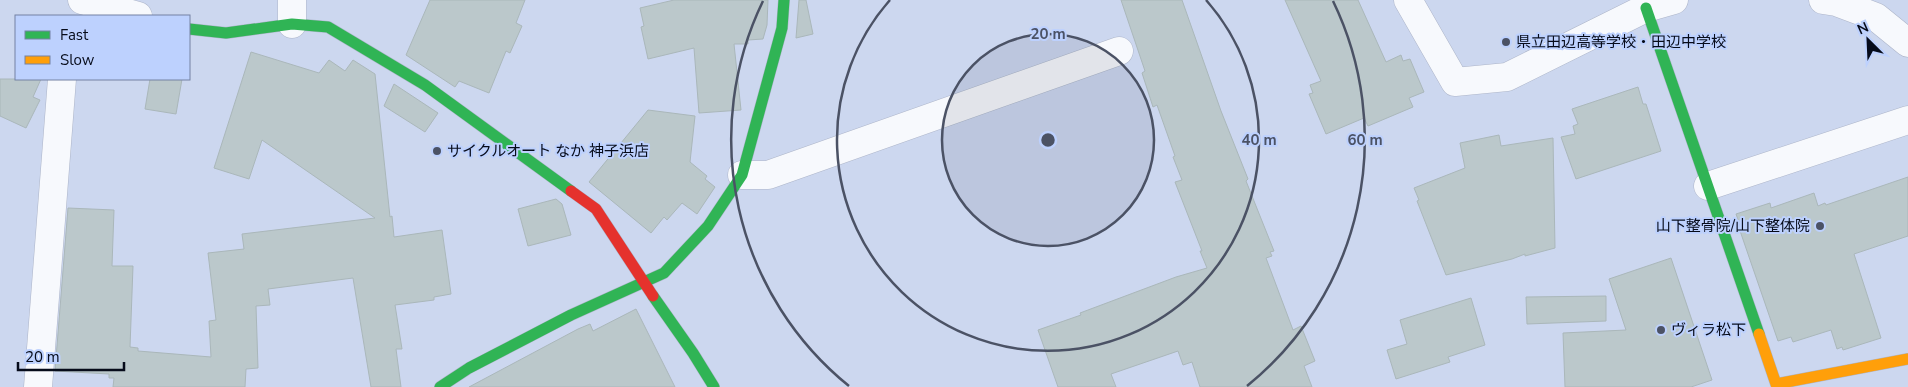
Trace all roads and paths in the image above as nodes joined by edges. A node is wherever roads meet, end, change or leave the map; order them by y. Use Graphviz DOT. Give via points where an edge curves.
graph roads {
  1 [pos="69,0"];
  2 [pos="82,0"];
  3 [pos="784,0"];
  4 [pos="1408,0"];
  5 [pos="1674,0"];
  6 [pos="1823,0"];
  7 [pos="1646,8"];
  8 [pos="292,12"];
  9 [pos="67,15"];
  10 [pos="134,15"];
  11 [pos="190,29"];
  12 [pos="1908,42"];
  13 [pos="1119,51"];
  14 [pos="62,80"];
  15 [pos="1908,120"];
  16 [pos="742,175"];
  17 [pos="1708,186"];
  18 [pos="644,283"];
  19 [pos="1908,359"];
  20 [pos="38,387"];
  21 [pos="440,387"];
  22 [pos="714,387"];
  1 -- 9 [label="street"];
  2 -- 10 [label="street"];
  3 -- 16 [label="street" via="782,28"];
  4 -- 7 [label="street" via="1455,82 1507,76"];
  5 -- 7 [label="street"];
  6 -- 12 [label="street" via="1876,17"];
  7 -- 17 [label="street"];
  8 -- 11 [label="street" via="226,33"];
  8 -- 18 [label="street" via="328,27 426,84 596,210"];
  13 -- 16 [label="street" via="768,174"];
  14 -- 20 [label="street"];
  15 -- 17 [label="street"];
  16 -- 18 [label="street" via="708,226 664,273"];
  17 -- 19 [label="street" via="1776,384"];
  18 -- 21 [label="street" via="571,315 469,368"];
  18 -- 22 [label="street"];
}
